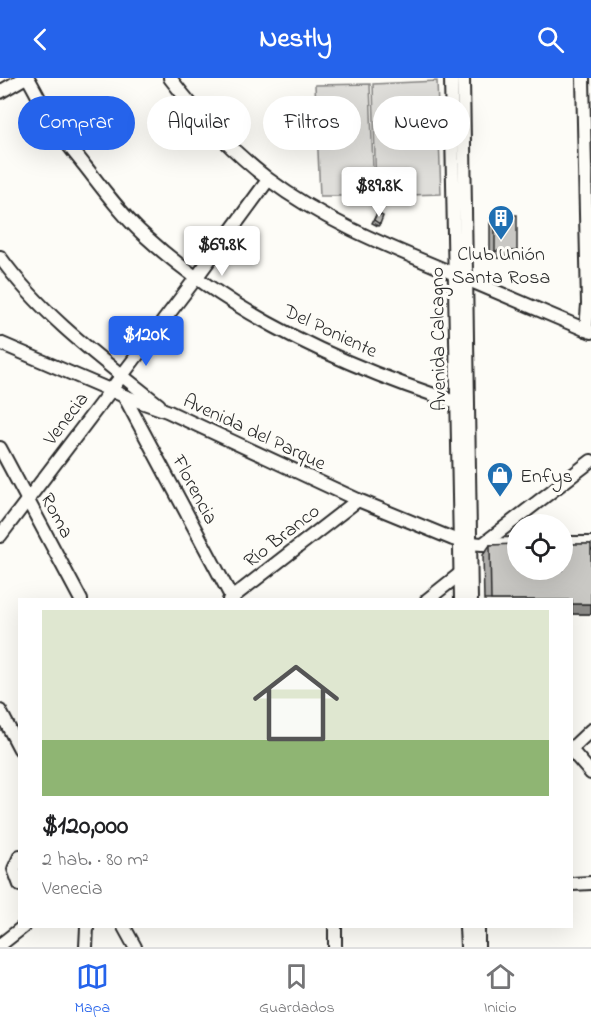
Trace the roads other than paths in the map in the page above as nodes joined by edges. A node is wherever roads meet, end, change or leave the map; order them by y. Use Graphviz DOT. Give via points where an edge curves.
graph roads {
  1 [pos="26,78"];
  2 [pos="170,78"];
  3 [pos="451,78"];
  4 [pos="463,78"];
  5 [pos="583,78"];
  6 [pos="0,92"];
  7 [pos="268,180"];
  8 [pos="0,257"];
  9 [pos="461,277"];
  10 [pos="196,278"];
  11 [pos="588,331"];
  12 [pos="0,343"];
  13 [pos="121,375"];
  14 [pos="111,390"];
  15 [pos="124,396"];
  16 [pos="462,404"];
  17 [pos="167,411"];
  18 [pos="0,448"];
  19 [pos="591,461"];
  20 [pos="28,499"];
  21 [pos="358,500"];
  22 [pos="0,536"];
  23 [pos="465,542"];
  24 [pos="483,543"];
  25 [pos="573,543"];
  26 [pos="591,543"];
  27 [pos="507,544"];
  28 [pos="461,573"];
  29 [pos="80,598"];
  30 [pos="230,598"];
  31 [pos="232,598"];
  32 [pos="430,598"];
  33 [pos="461,598"];
  34 [pos="471,598"];
  35 [pos="0,711"];
  36 [pos="591,730"];
  37 [pos="18,745"];
  38 [pos="573,748"];
  39 [pos="573,750"];
  40 [pos="591,773"];
  41 [pos="18,860"];
  42 [pos="0,869"];
  43 [pos="14,869"];
  44 [pos="18,880"];
  45 [pos="591,883"];
  46 [pos="573,884"];
  47 [pos="22,928"];
  48 [pos="87,928"];
  49 [pos="125,928"];
  50 [pos="335,928"];
  51 [pos="466,928"];
  52 [pos="478,928"];
  53 [pos="0,945"];
  54 [pos="86,947"];
  55 [pos="135,947"];
  56 [pos="335,947"];
  57 [pos="467,947"];
  58 [pos="478,947"];
  1 -- 6 [label="street"];
  1 -- 10 [label="street, Del Poniente" via="57,130 100,185 143,234"];
  2 -- 7 [label="street" via="215,133"];
  3 -- 9 [label="street, Avenida Calcagno"];
  4 -- 9 [label="street, Avenida Calcagno"];
  5 -- 11 [label="street"];
  7 -- 9 [label="street" via="346,227"];
  7 -- 10 [label="street, Venecia"];
  8 -- 13 [label="street" via="71,333"];
  9 -- 11 [label="street"];
  9 -- 16 [label="street, Avenida Calcagno"];
  10 -- 13 [label="street, Venecia"];
  10 -- 16 [label="street, Del Poniente" via="260,318 339,358 429,395"];
  12 -- 14 [label="street, Avenida del Parque"];
  13 -- 14 [label="street, Venecia"];
  13 -- 17 [label="street"];
  14 -- 15 [label="street, Avenida del Parque"];
  14 -- 20 [label="street, Venecia"];
  15 -- 17 [label="street, Avenida del Parque"];
  15 -- 30 [label="street, Florencia"];
  16 -- 23 [label="street, Avenida Calcagno"];
  17 -- 21 [label="street, Avenida del Parque"];
  18 -- 20 [label="street, Roma"];
  19 -- 24 [label="street"];
  20 -- 22 [label="street, Venecia"];
  20 -- 29 [label="street, Roma"];
  21 -- 23 [label="street, Avenida del Parque"];
  21 -- 31 [label="street, Río Branco"];
  23 -- 24 [label="street, Avenida del Parque"];
  23 -- 28 [label="street, Avenida Calcagno"];
  23 -- 34 [label="street, Avenida Calcagno"];
  24 -- 27 [label="street, Avenida del Parque"];
  25 -- 26 [label="street"];
  28 -- 32 [label="street"];
  28 -- 33 [label="street, Avenida Calcagno"];
  35 -- 37 [label="street"];
  36 -- 38 [label="street"];
  39 -- 40 [label="street"];
  41 -- 43 [label="street"];
  42 -- 43 [label="street"];
  43 -- 44 [label="street"];
  45 -- 46 [label="street"];
  47 -- 53 [label="street"];
  48 -- 54 [label="street"];
  49 -- 55 [label="street"];
  50 -- 56 [label="street"];
  51 -- 57 [label="street"];
  52 -- 58 [label="street"];
}
